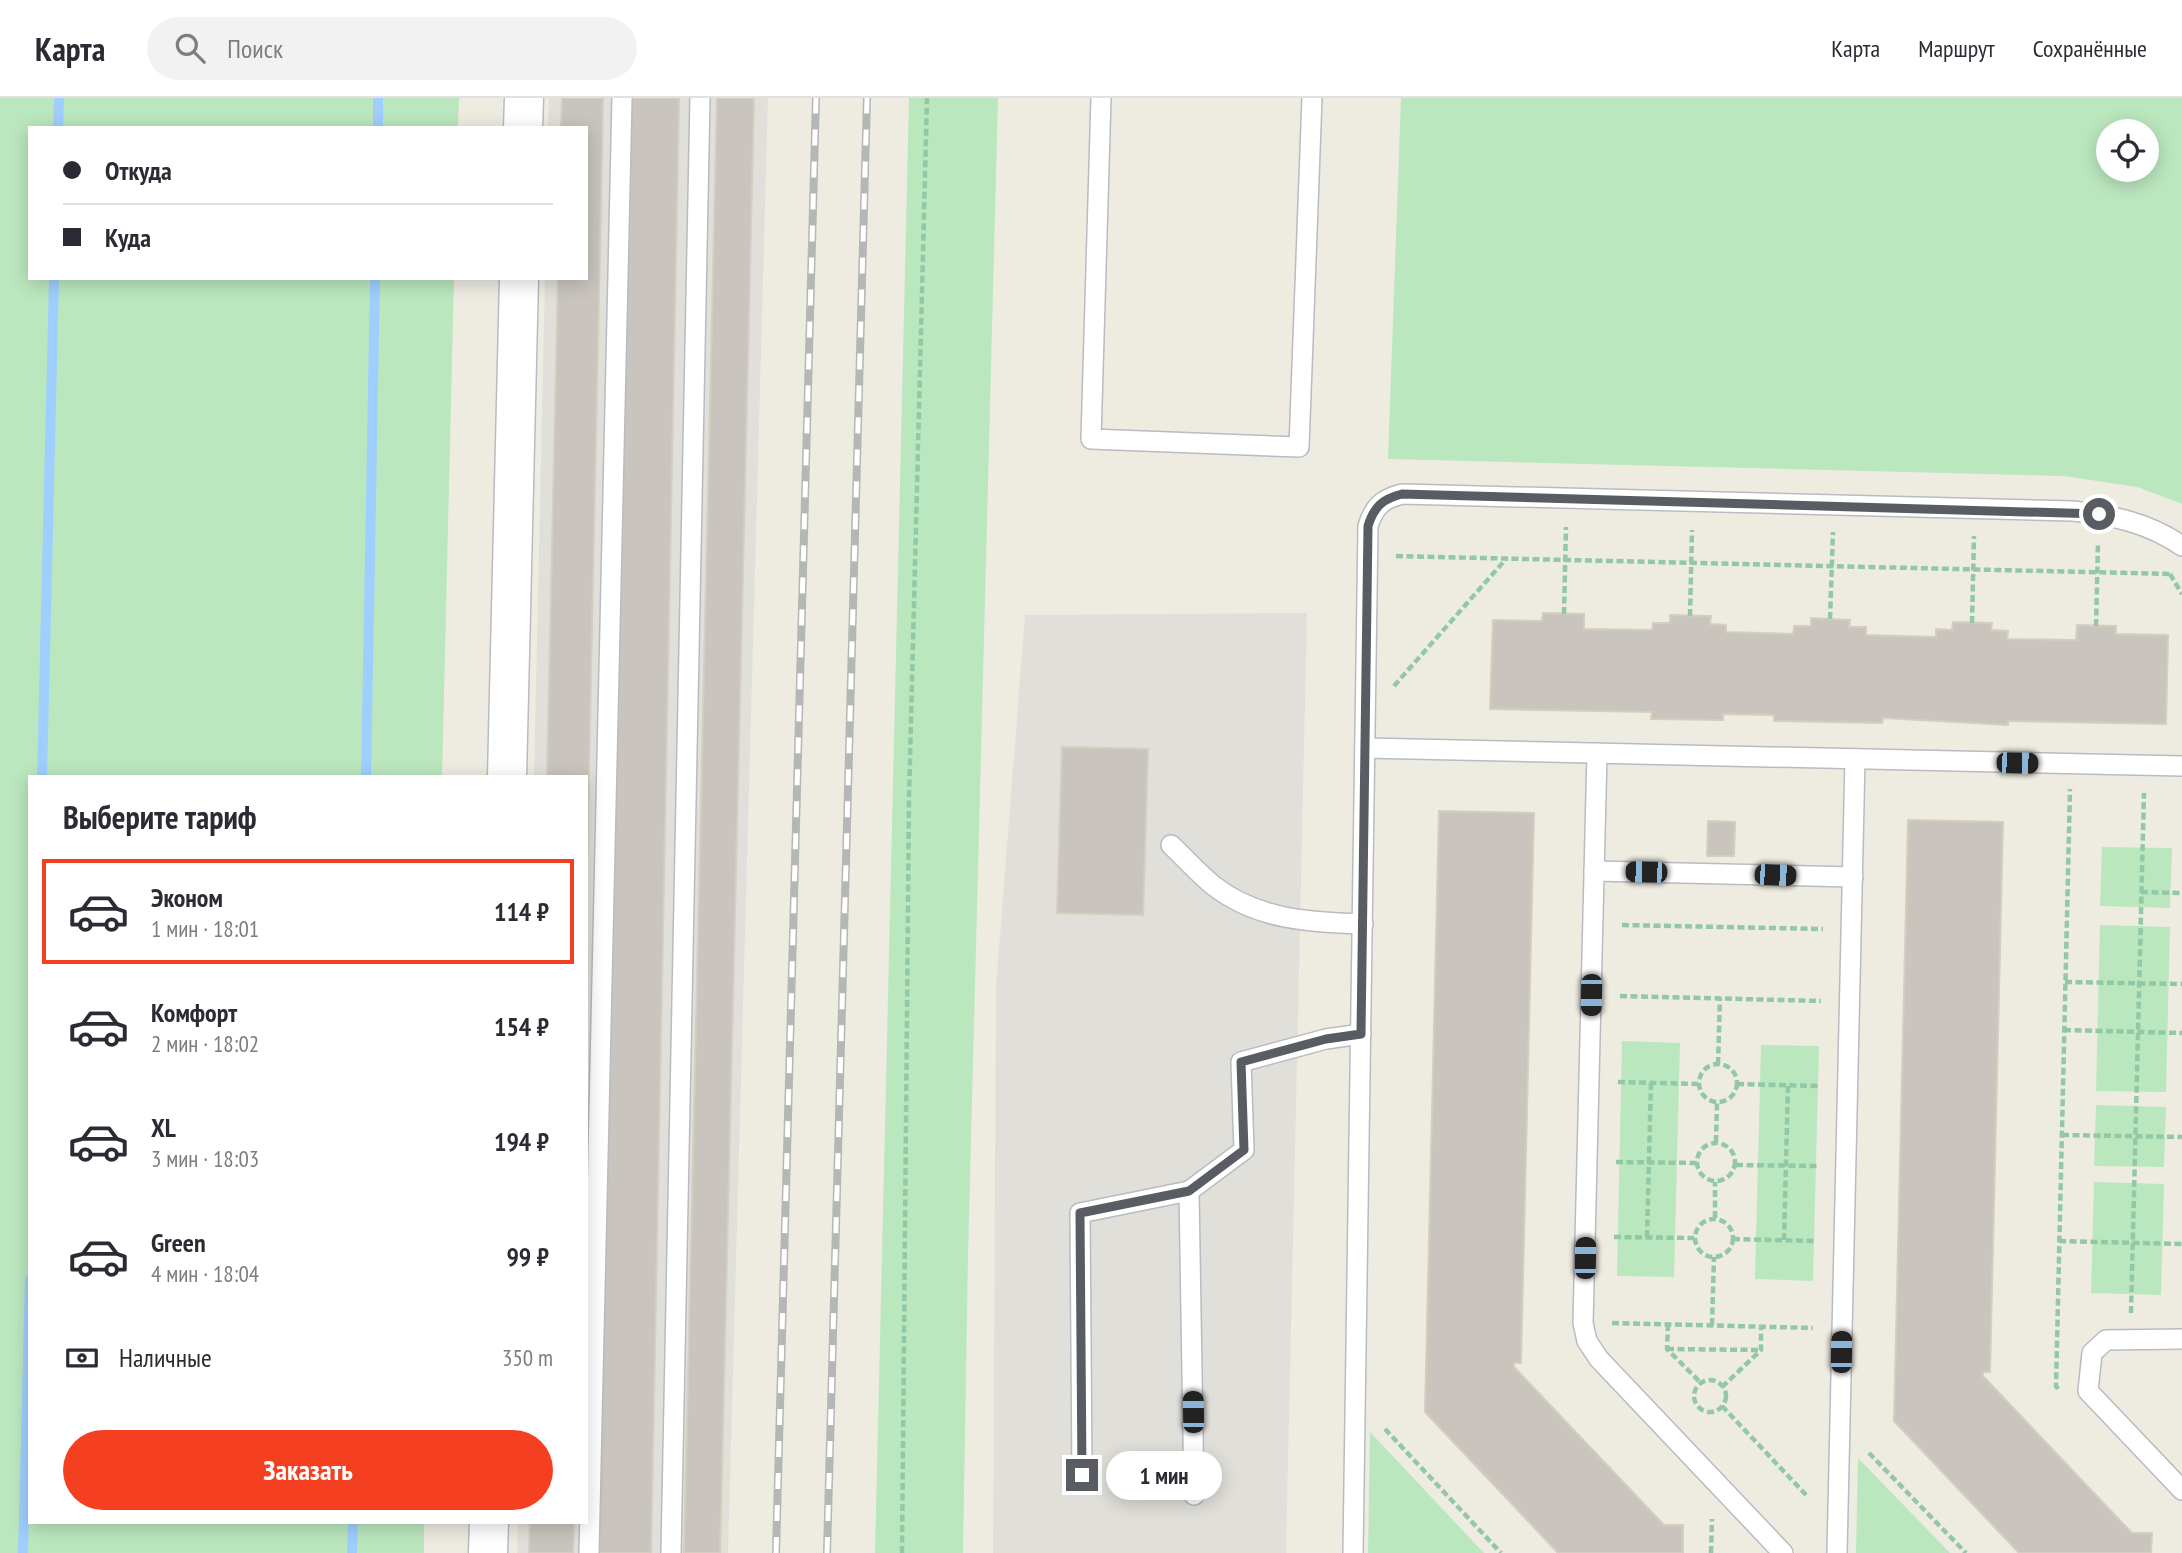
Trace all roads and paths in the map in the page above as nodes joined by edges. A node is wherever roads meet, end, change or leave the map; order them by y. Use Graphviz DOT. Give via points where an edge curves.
graph roads {
  1 [pos="524,98"];
  2 [pos="622,98"];
  3 [pos="700,98"];
  4 [pos="927,98"];
  5 [pos="1101,98"];
  6 [pos="1312,98"];
  7 [pos="523,126"];
  8 [pos="519,280"];
  9 [pos="1566,498"];
  10 [pos="1693,501"];
  11 [pos="1833,505"];
  12 [pos="1975,508"];
  13 [pos="2099,514"];
  14 [pos="2182,546"];
  15 [pos="1368,556"];
  16 [pos="1506,558"];
  17 [pos="1565,560"];
  18 [pos="1692,563"];
  19 [pos="1832,566"];
  20 [pos="1973,569"];
  21 [pos="2098,572"];
  22 [pos="2170,574"];
  23 [pos="2182,574"];
  24 [pos="2182,594"];
  25 [pos="1564,614"];
  26 [pos="1690,616"];
  27 [pos="1830,619"];
  28 [pos="1972,623"];
  29 [pos="2096,626"];
  30 [pos="1366,719"];
  31 [pos="1365,748"];
  32 [pos="1597,753"];
  33 [pos="1856,759"];
  34 [pos="2070,764"];
  35 [pos="2144,766"];
  36 [pos="2182,766"];
  37 [pos="507,775"];
  38 [pos="1171,845"];
  39 [pos="1594,871"];
  40 [pos="1853,877"];
  41 [pos="2141,892"];
  42 [pos="2182,893"];
  43 [pos="1363,924"];
  44 [pos="1593,924"];
  45 [pos="1852,930"];
  46 [pos="2065,982"];
  47 [pos="2139,983"];
  48 [pos="2182,984"];
  49 [pos="1591,995"];
  50 [pos="1720,998"];
  51 [pos="1850,1001"];
  52 [pos="2064,1030"];
  53 [pos="2138,1032"];
  54 [pos="2182,1033"];
  55 [pos="1361,1034"];
  56 [pos="1718,1064"];
  57 [pos="1589,1081"];
  58 [pos="1651,1082"];
  59 [pos="1698,1083"];
  60 [pos="1737,1084"];
  61 [pos="1787,1086"];
  62 [pos="1848,1087"];
  63 [pos="1717,1103"];
  64 [pos="2062,1135"];
  65 [pos="2135,1136"];
  66 [pos="2182,1137"];
  67 [pos="1716,1142"];
  68 [pos="1587,1161"];
  69 [pos="1649,1163"];
  70 [pos="1697,1164"];
  71 [pos="1736,1165"];
  72 [pos="1786,1166"];
  73 [pos="1846,1167"];
  74 [pos="1715,1182"];
  75 [pos="1189,1191"];
  76 [pos="1715,1218"];
  77 [pos="1585,1236"];
  78 [pos="1647,1237"];
  79 [pos="1694,1238"];
  80 [pos="1733,1239"];
  81 [pos="1784,1240"];
  82 [pos="2059,1241"];
  83 [pos="1844,1242"];
  84 [pos="2133,1243"];
  85 [pos="2182,1244"];
  86 [pos="1714,1257"];
  87 [pos="1583,1323"];
  88 [pos="1668,1324"];
  89 [pos="1712,1325"];
  90 [pos="1761,1326"];
  91 [pos="1842,1328"];
  92 [pos="2130,1338"];
  93 [pos="2182,1339"];
  94 [pos="1667,1349"];
  95 [pos="1760,1350"];
  96 [pos="1701,1383"];
  97 [pos="1722,1387"];
  98 [pos="2065,1395"];
  99 [pos="1356,1398"];
  100 [pos="1722,1406"];
  101 [pos="1840,1423"];
  102 [pos="1082,1475"];
  103 [pos="2182,1490"];
  104 [pos="1194,1494"];
  105 [pos="489,1524"];
  106 [pos="1837,1527"];
  107 [pos="488,1553"];
  108 [pos="589,1553"];
  109 [pos="671,1553"];
  110 [pos="902,1553"];
  111 [pos="1353,1553"];
  112 [pos="1501,1553"];
  113 [pos="1783,1553"];
  114 [pos="1836,1553"];
  115 [pos="1966,1553"];
  1 -- 7 [label="street"];
  2 -- 108 [label="lane"];
  3 -- 109 [label="lane"];
  4 -- 110 [label="path" via="909,797"];
  5 -- 6 [label="lane" via="1091,439 1298,447"];
  8 -- 37 [label="street"];
  9 -- 10 [label="lane"];
  9 -- 15 [label="lane" via="1402,494 1385,498 1373,510 1368,526"];
  9 -- 17 [label="path"];
  10 -- 11 [label="lane"];
  10 -- 18 [label="path"];
  11 -- 12 [label="lane"];
  11 -- 19 [label="path"];
  12 -- 13 [label="lane"];
  12 -- 20 [label="path"];
  13 -- 14 [label="lane" via="2165,534"];
  13 -- 21 [label="path"];
  15 -- 16 [label="path"];
  15 -- 30 [label="lane"];
  16 -- 17 [label="path"];
  16 -- 30 [label="path"];
  17 -- 18 [label="path"];
  17 -- 25 [label="path"];
  18 -- 19 [label="path"];
  18 -- 26 [label="path"];
  19 -- 20 [label="path"];
  19 -- 27 [label="path"];
  20 -- 21 [label="path"];
  20 -- 28 [label="path"];
  21 -- 22 [label="path"];
  21 -- 29 [label="path"];
  22 -- 23 [label="path"];
  22 -- 24 [label="path"];
  30 -- 31 [label="lane"];
  31 -- 32 [label="lane"];
  31 -- 43 [label="lane"];
  32 -- 33 [label="lane"];
  32 -- 39 [label="lane"];
  33 -- 34 [label="lane"];
  33 -- 40 [label="lane"];
  34 -- 35 [label="lane"];
  34 -- 46 [label="path"];
  35 -- 36 [label="lane"];
  35 -- 41 [label="path"];
  38 -- 43 [label="lane" via="1214,886 1260,913 1300,922"];
  39 -- 40 [label="lane"];
  39 -- 44 [label="lane"];
  40 -- 45 [label="lane"];
  41 -- 42 [label="path"];
  41 -- 47 [label="path"];
  43 -- 55 [label="lane"];
  44 -- 45 [label="path"];
  44 -- 49 [label="lane"];
  45 -- 51 [label="lane"];
  46 -- 47 [label="path"];
  46 -- 52 [label="path"];
  47 -- 48 [label="path"];
  47 -- 53 [label="path"];
  49 -- 50 [label="path"];
  49 -- 57 [label="lane"];
  50 -- 51 [label="path"];
  50 -- 56 [label="path"];
  51 -- 62 [label="lane"];
  52 -- 53 [label="path"];
  52 -- 64 [label="path"];
  53 -- 54 [label="path"];
  53 -- 65 [label="path"];
  55 -- 75 [label="lane" via="1241,1062 1244,1150"];
  55 -- 99 [label="lane"];
  56 -- 59 [label="path" via="1708,1066"];
  56 -- 60 [label="path" via="1728,1066"];
  57 -- 58 [label="path"];
  57 -- 68 [label="lane"];
  58 -- 59 [label="path"];
  58 -- 69 [label="path"];
  59 -- 63 [label="path" via="1700,1093"];
  60 -- 61 [label="path"];
  60 -- 63 [label="path" via="1727,1101"];
  61 -- 62 [label="path"];
  61 -- 72 [label="path"];
  62 -- 73 [label="lane"];
  63 -- 67 [label="path"];
  64 -- 65 [label="path"];
  64 -- 82 [label="path"];
  65 -- 66 [label="path"];
  65 -- 84 [label="path"];
  67 -- 70 [label="path" via="1699,1153"];
  67 -- 71 [label="path" via="1734,1154"];
  68 -- 69 [label="path"];
  68 -- 77 [label="lane"];
  69 -- 70 [label="path"];
  69 -- 78 [label="path"];
  70 -- 74 [label="path" via="1706,1180"];
  71 -- 72 [label="path"];
  71 -- 74 [label="path" via="1725,1180"];
  72 -- 73 [label="path"];
  72 -- 81 [label="path"];
  73 -- 83 [label="lane"];
  74 -- 76 [label="path"];
  75 -- 102 [label="lane" via="1080,1213"];
  75 -- 104 [label="lane"];
  76 -- 79 [label="path" via="1704,1220"];
  76 -- 80 [label="path" via="1732,1229"];
  77 -- 78 [label="path"];
  77 -- 87 [label="lane"];
  78 -- 79 [label="path"];
  79 -- 86 [label="path" via="1697,1248"];
  80 -- 81 [label="path"];
  80 -- 86 [label="path" via="1723,1255"];
  81 -- 83 [label="path"];
  82 -- 84 [label="path"];
  82 -- 98 [label="path" via="2056,1386"];
  83 -- 91 [label="lane"];
  84 -- 85 [label="path"];
  84 -- 92 [label="path"];
  86 -- 89 [label="path"];
  87 -- 88 [label="path"];
  87 -- 113 [label="lane" via="1587,1341 1599,1359"];
  88 -- 89 [label="path"];
  88 -- 94 [label="path"];
  89 -- 90 [label="path"];
  90 -- 91 [label="path"];
  90 -- 95 [label="path"];
  91 -- 101 [label="lane"];
  92 -- 93 [label="lane"];
  92 -- 103 [label="lane" via="2106,1340 2097,1346 2089,1361 2088,1391"];
  94 -- 95 [label="path"];
  94 -- 96 [label="path"];
  95 -- 97 [label="path"];
  96 -- 97 [label="path" via="1716,1381"];
  96 -- 100 [label="path" via="1694,1400 1699,1409 1715,1412"];
  97 -- 100 [label="path"];
  99 -- 111 [label="lane"];
  99 -- 112 [label="path"];
  100 -- 106 [label="path"];
  101 -- 106 [label="lane"];
  101 -- 115 [label="path"];
  105 -- 107 [label="street"];
  106 -- 114 [label="lane"];
}
